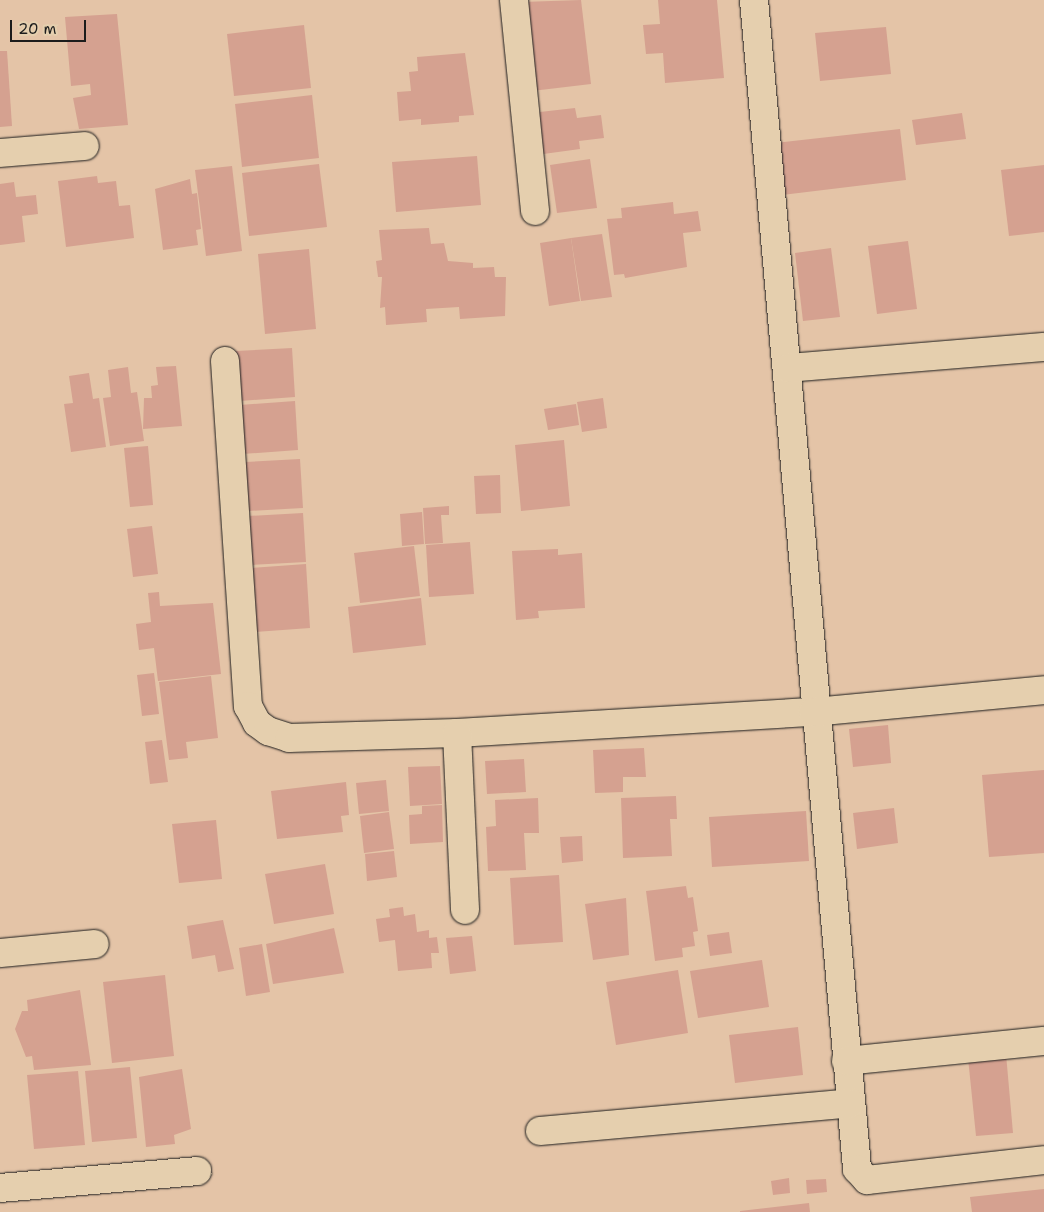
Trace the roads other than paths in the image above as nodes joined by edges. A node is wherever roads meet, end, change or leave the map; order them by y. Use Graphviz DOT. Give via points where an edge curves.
graph roads {
  1 [pos="514,0"];
  2 [pos="754,0"];
  3 [pos="85,146"];
  4 [pos="0,153"];
  5 [pos="535,211"];
  6 [pos="1044,347"];
  7 [pos="225,361"];
  8 [pos="788,368"];
  9 [pos="1044,690"];
  10 [pos="813,712"];
  11 [pos="457,733"];
  12 [pos="465,910"];
  13 [pos="95,944"];
  14 [pos="0,953"];
  15 [pos="1044,1042"];
  16 [pos="846,1061"];
  17 [pos="851,1103"];
  18 [pos="540,1131"];
  19 [pos="1044,1160"];
  20 [pos="197,1171"];
  21 [pos="0,1188"];
  1 -- 5 [label="street"];
  2 -- 8 [label="street"];
  3 -- 4 [label="street"];
  6 -- 8 [label="street"];
  7 -- 11 [label="street" via="248,706 257,723 289,738"];
  8 -- 10 [label="street"];
  9 -- 10 [label="street"];
  10 -- 11 [label="street"];
  10 -- 16 [label="street"];
  11 -- 12 [label="street"];
  13 -- 14 [label="street"];
  15 -- 16 [label="street"];
  16 -- 17 [label="street"];
  17 -- 18 [label="street"];
  17 -- 19 [label="street" via="857,1169 867,1180"];
  20 -- 21 [label="street"];
}
